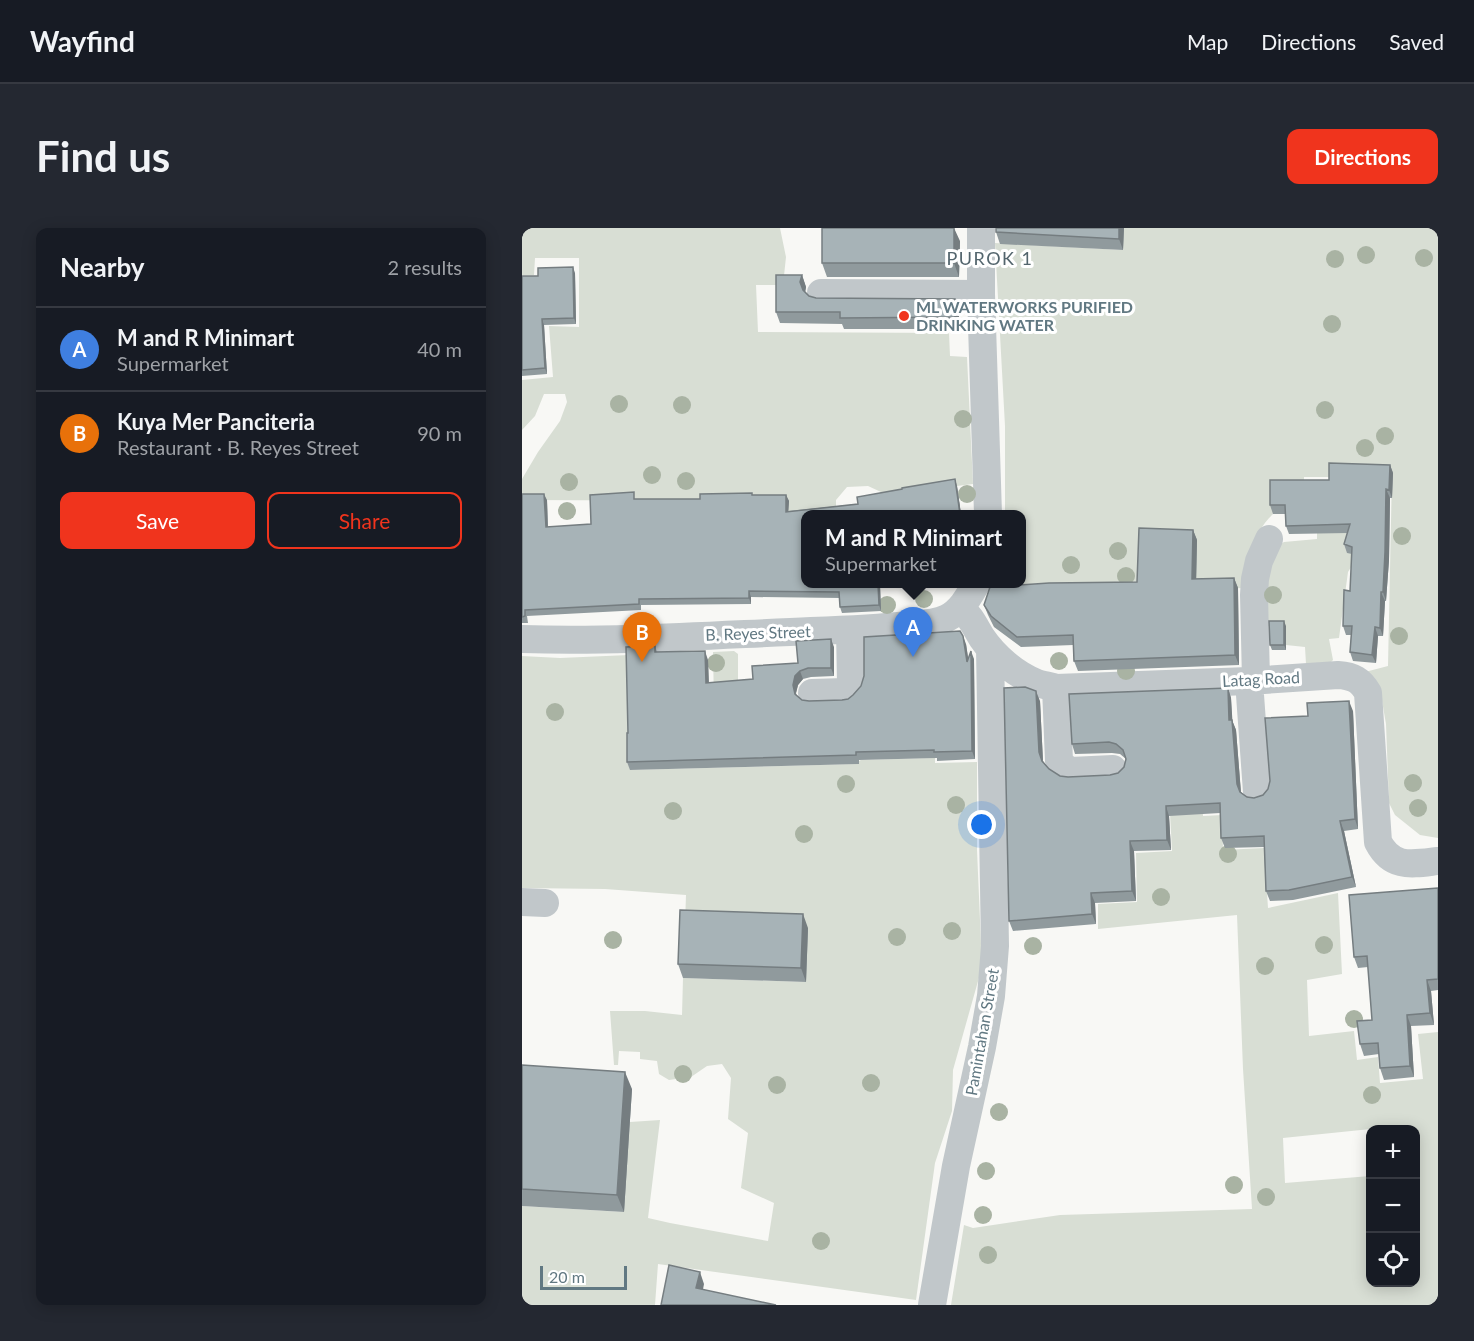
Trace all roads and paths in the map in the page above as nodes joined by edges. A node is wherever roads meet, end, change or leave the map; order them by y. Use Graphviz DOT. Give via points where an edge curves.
graph roads {
  1 [pos="981,228"];
  2 [pos="821,293"];
  3 [pos="981,294"];
  4 [pos="988,510"];
  5 [pos="1269,539"];
  6 [pos="973,588"];
  7 [pos="960,608"];
  8 [pos="850,630"];
  9 [pos="522,639"];
  10 [pos="990,648"];
  11 [pos="1252,680"];
  12 [pos="1056,688"];
  13 [pos="813,693"];
  14 [pos="1113,770"];
  15 [pos="1257,792"];
  16 [pos="1438,861"];
  17 [pos="932,1305"];
  1 -- 3 [label="street"];
  2 -- 3 [label="street"];
  3 -- 4 [label="street"];
  5 -- 11 [label="street" via="1255,579"];
  6 -- 7 [label="street, B. Reyes Street"];
  7 -- 8 [label="street, B. Reyes Street" via="939,621"];
  7 -- 10 [label="street, Latag Road"];
  8 -- 9 [label="street, B. Reyes Street"];
  8 -- 13 [label="street" via="851,684 844,692"];
  10 -- 12 [label="street, Latag Road" via="1018,674"];
  10 -- 17 [label="street, Pamintahan Street" via="995,945 992,986"];
  11 -- 12 [label="street, Latag Road"];
  11 -- 15 [label="street"];
  11 -- 16 [label="street, Latag Road" via="1348,675 1364,685 1368,693 1378,842 1390,858 1399,862"];
  12 -- 14 [label="street" via="1059,762 1071,771"];
}
